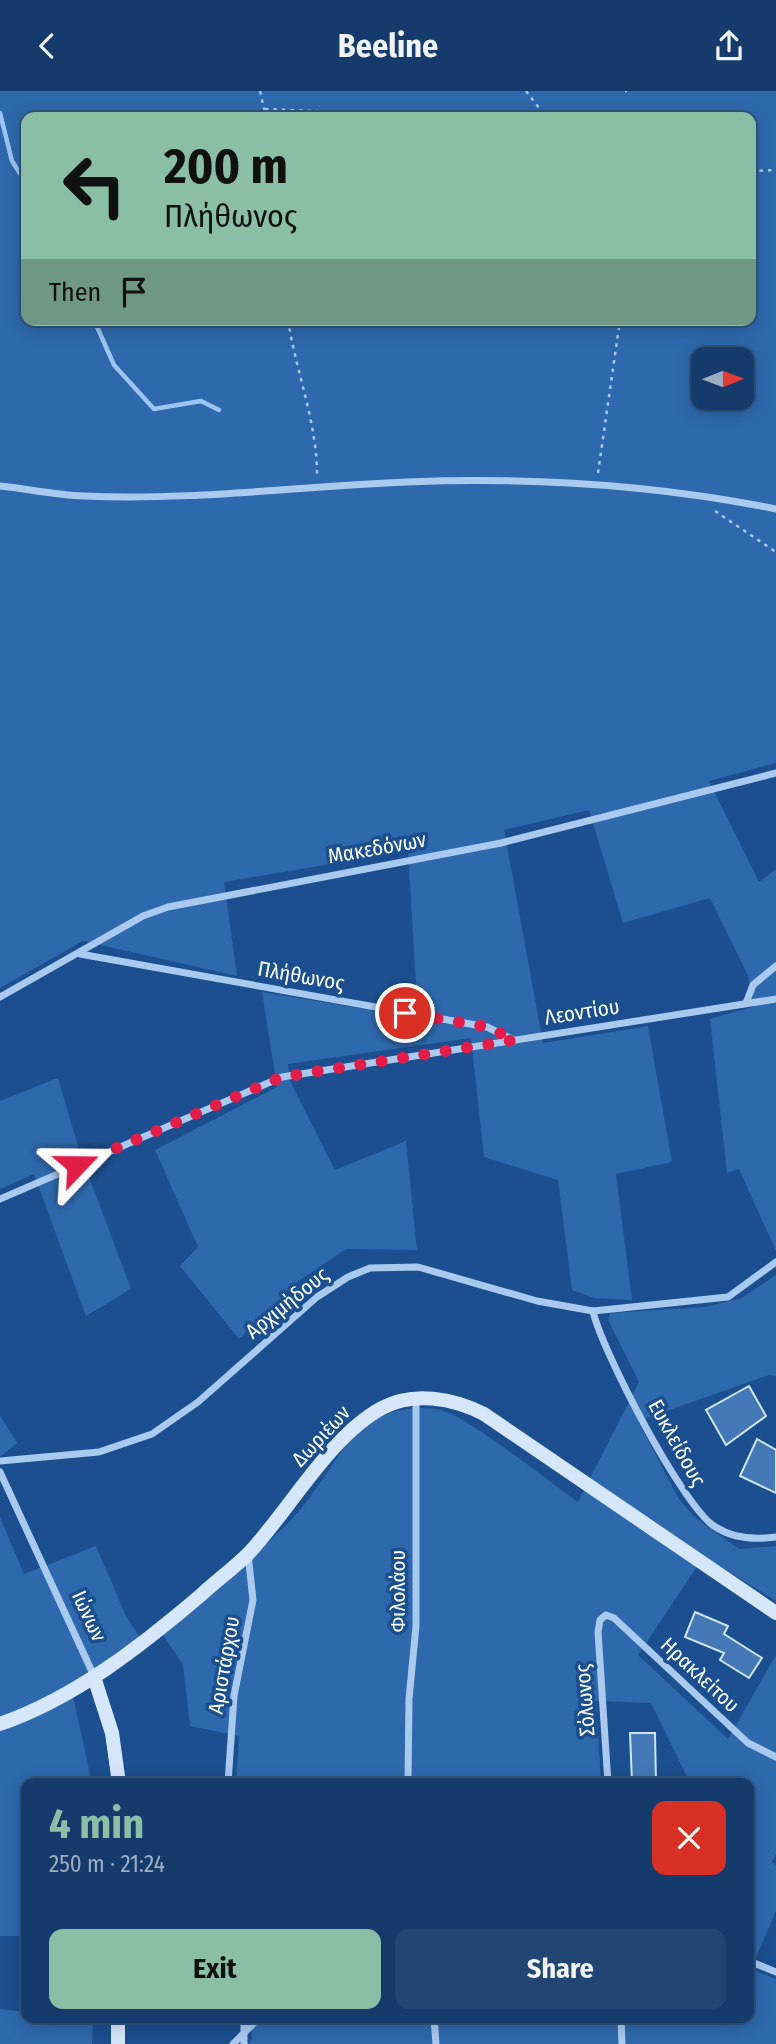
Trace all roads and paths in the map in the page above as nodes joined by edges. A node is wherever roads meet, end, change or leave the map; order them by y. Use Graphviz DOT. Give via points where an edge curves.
graph roads {
  1 [pos="260,91"];
  2 [pos="526,91"];
  3 [pos="265,109"];
  4 [pos="338,112"];
  5 [pos="542,112"];
  6 [pos="776,170"];
  7 [pos="756,171"];
  8 [pos="289,326"];
  9 [pos="619,326"];
  10 [pos="0,486"];
  11 [pos="596,487"];
  12 [pos="317,489"];
  13 [pos="702,494"];
  14 [pos="776,509"];
  15 [pos="776,552"];
  16 [pos="776,773"];
  17 [pos="79,954"];
  18 [pos="776,966"];
  19 [pos="0,997"];
  20 [pos="776,999"];
  21 [pos="746,1003"];
  22 [pos="515,1040"];
  23 [pos="0,1199"];
  24 [pos="776,1262"];
  25 [pos="593,1311"];
  26 [pos="416,1399"];
  27 [pos="0,1461"];
  28 [pos="0,1472"];
  29 [pos="776,1537"];
  30 [pos="248,1553"];
  31 [pos="776,1613"];
  32 [pos="603,1616"];
  33 [pos="94,1677"];
  34 [pos="0,1724"];
  35 [pos="776,1757"];
  36 [pos="118,1778"];
  37 [pos="228,1778"];
  38 [pos="408,1778"];
  39 [pos="608,1778"];
  40 [pos="754,1963"];
  41 [pos="776,1972"];
  42 [pos="118,2023"];
  43 [pos="244,2023"];
  44 [pos="254,2023"];
  45 [pos="434,2023"];
  46 [pos="621,2023"];
  47 [pos="244,2033"];
  48 [pos="118,2044"];
  49 [pos="233,2044"];
  50 [pos="244,2044"];
  51 [pos="436,2044"];
  52 [pos="622,2044"];
  1 -- 3 [label="path"];
  2 -- 5 [label="path"];
  3 -- 4 [label="path"];
  6 -- 7 [label="path"];
  8 -- 12 [label="path" via="312,425"];
  9 -- 11 [label="path"];
  10 -- 12 [label="street" via="84,496"];
  11 -- 12 [label="street" via="407,482"];
  11 -- 13 [label="street"];
  13 -- 14 [label="street"];
  13 -- 15 [label="path" via="718,514"];
  16 -- 17 [label="street, Μακεδόνων" via="501,843 169,907 143,916"];
  17 -- 19 [label="street, Μακεδόνων"];
  17 -- 22 [label="street, Πλήθωνος" via="487,1027"];
  18 -- 21 [label="street" via="753,985"];
  20 -- 21 [label="street, Λεοντίου"];
  21 -- 22 [label="street, Λεοντίου"];
  22 -- 23 [label="street, Λεοντίου" via="282,1077"];
  24 -- 25 [label="street, Αρχιμήδους" via="728,1297"];
  25 -- 27 [label="street, Αρχιμήδους" via="537,1301 418,1267 370,1268 317,1297 198,1402 152,1434 99,1452"];
  25 -- 29 [label="street, Ευκλείδους" via="602,1339 695,1510 736,1537"];
  26 -- 30 [label="street, Δωριέων" via="384,1407 356,1425"];
  26 -- 31 [label="street, Δωριέων" via="451,1401 484,1414"];
  26 -- 38 [label="street, Φιλολάου" via="416,1626"];
  28 -- 33 [label="street, Ιώνων"];
  30 -- 33 [label="street, Δωριέων" via="171,1620"];
  30 -- 37 [label="street, Αριστάρχου" via="253,1600 234,1696"];
  32 -- 35 [label="street, Ηρακλείτου" via="614,1618 748,1743"];
  32 -- 39 [label="street, Σόλωνος" via="598,1632"];
  33 -- 34 [label="street, Δωριέων"];
  33 -- 36 [label="street, Ιώνων" via="112,1733"];
  40 -- 41 [label="street"];
  42 -- 48 [label="street"];
  43 -- 47 [label="street"];
  44 -- 47 [label="street"];
  45 -- 51 [label="street"];
  46 -- 52 [label="street"];
  47 -- 49 [label="street"];
  47 -- 50 [label="street"];
}
